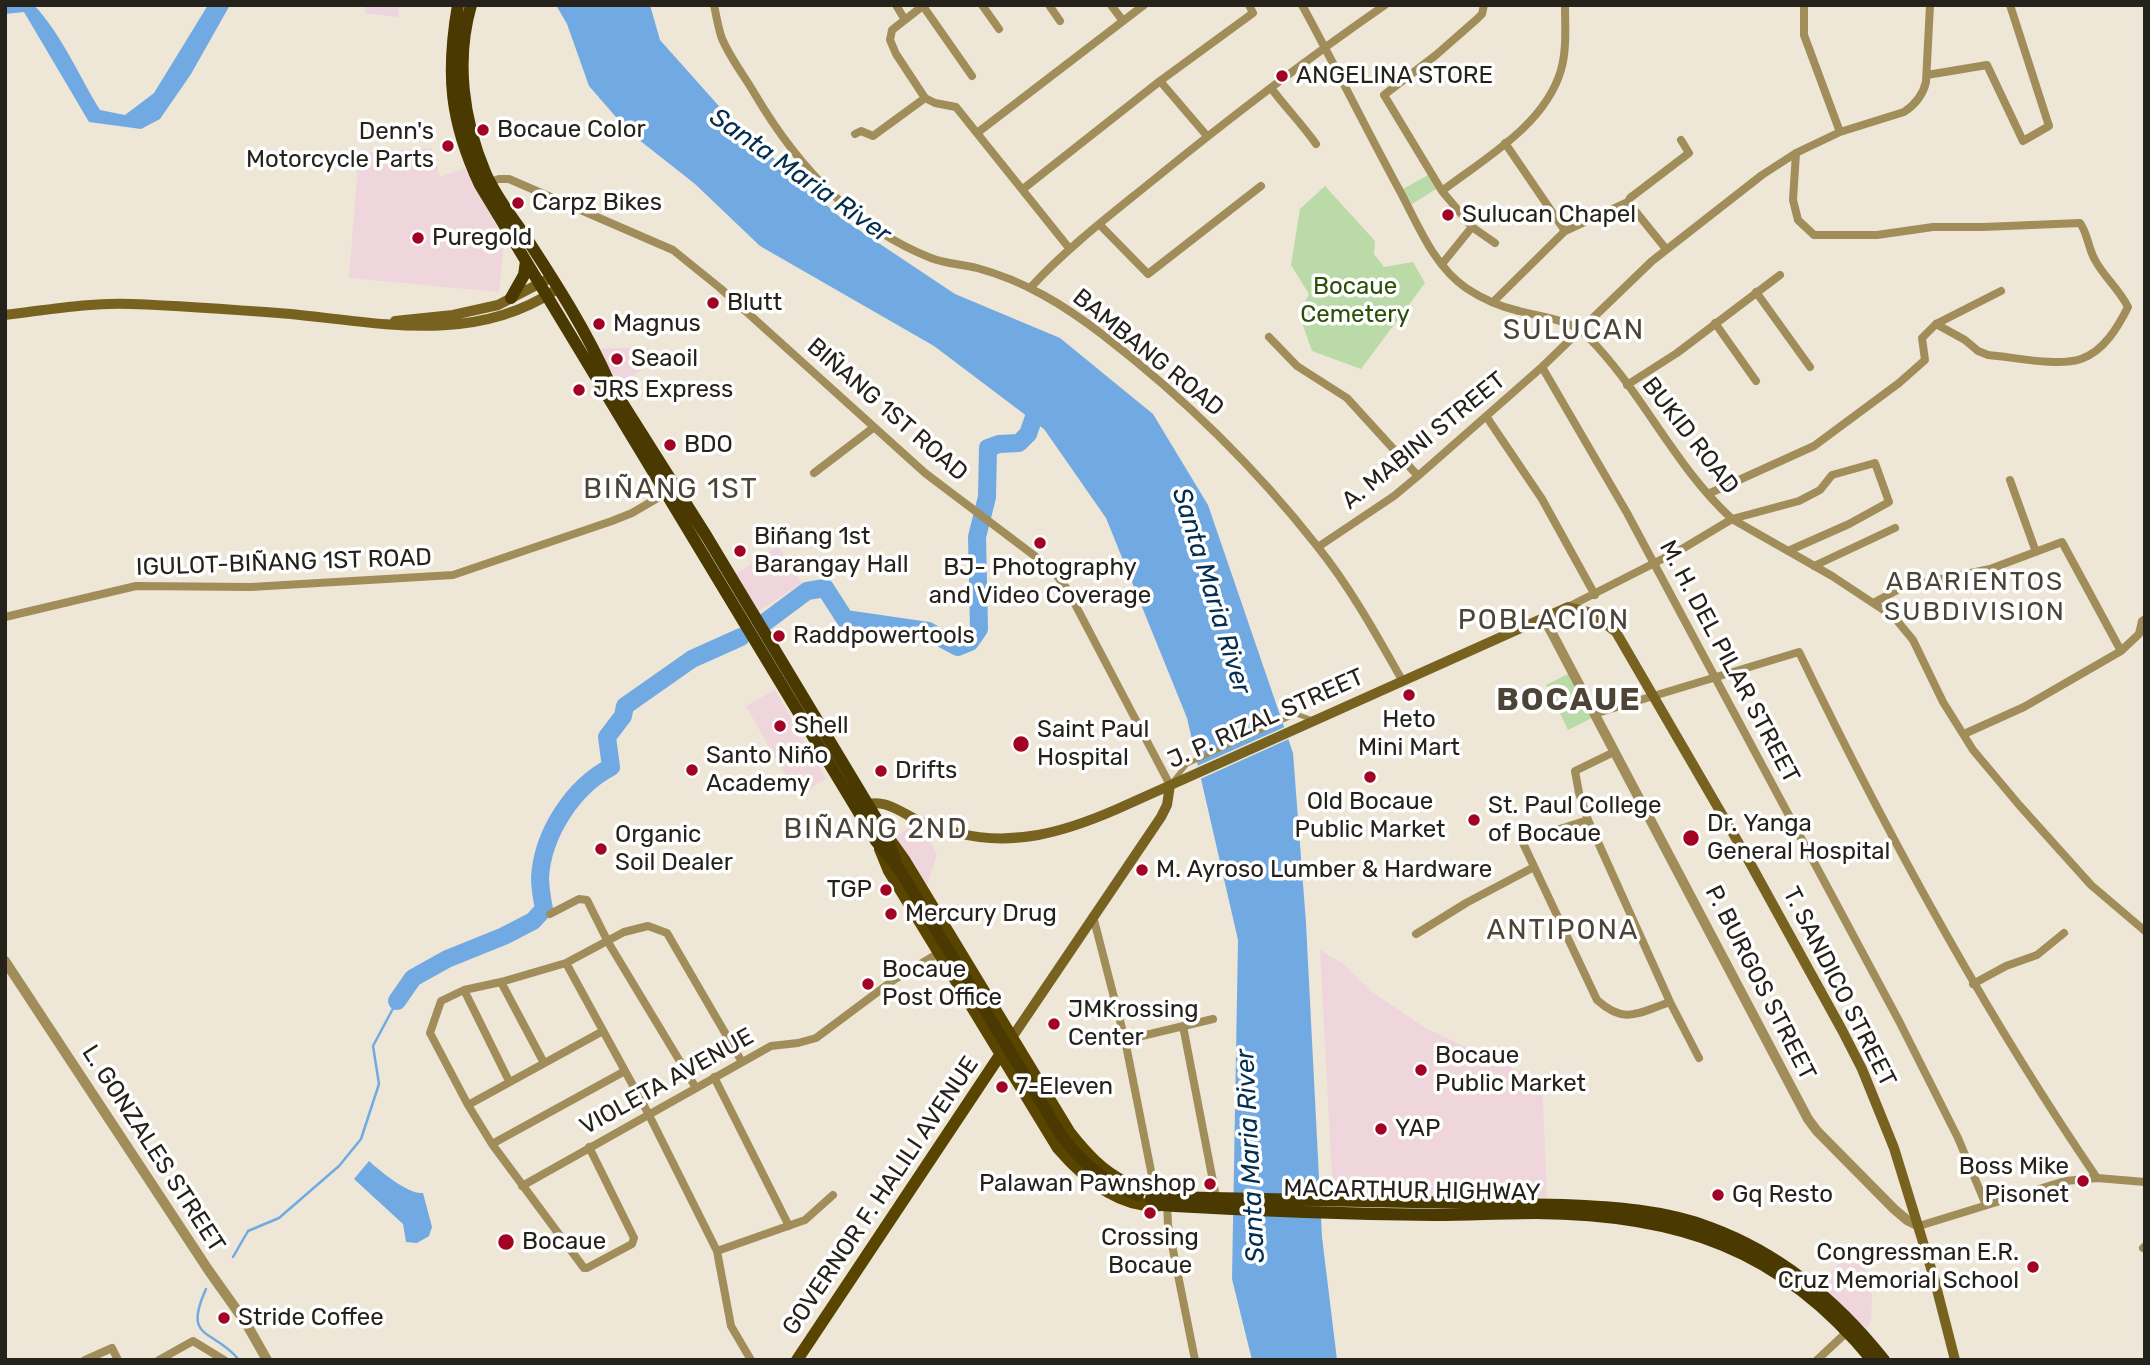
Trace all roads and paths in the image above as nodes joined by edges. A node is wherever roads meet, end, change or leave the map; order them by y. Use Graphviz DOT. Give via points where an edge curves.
graph roads {
  1 [pos="458,5"];
  2 [pos="471,5"];
  3 [pos="714,5"];
  4 [pos="896,5"];
  5 [pos="982,5"];
  6 [pos="1049,5"];
  7 [pos="1111,5"];
  8 [pos="1144,5"];
  9 [pos="1249,5"];
  10 [pos="1302,5"];
  11 [pos="1385,5"];
  12 [pos="1485,5"];
  13 [pos="1565,5"];
  14 [pos="1804,5"];
  15 [pos="1930,5"];
  16 [pos="2010,5"];
  17 [pos="924,6"];
  18 [pos="905,20"];
  19 [pos="1060,21"];
  20 [pos="1123,21"];
  21 [pos="999,29"];
  22 [pos="1323,48"];
  23 [pos="1927,75"];
  24 [pos="972,76"];
  25 [pos="1160,81"];
  26 [pos="1270,88"];
  27 [pos="925,98"];
  28 [pos="1840,132"];
  29 [pos="977,133"];
  30 [pos="855,134"];
  31 [pos="1207,136"];
  32 [pos="1681,140"];
  33 [pos="1316,144"];
  34 [pos="1505,144"];
  35 [pos="1796,153"];
  36 [pos="485,183"];
  37 [pos="1261,186"];
  38 [pos="1023,189"];
  39 [pos="1442,191"];
  40 [pos="1628,202"];
  41 [pos="1099,224"];
  42 [pos="1472,227"];
  43 [pos="1565,231"];
  44 [pos="1495,243"];
  45 [pos="1069,248"];
  46 [pos="1666,249"];
  47 [pos="526,261"];
  48 [pos="1442,264"];
  49 [pos="1780,275"];
  50 [pos="555,282"];
  51 [pos="1031,287"];
  52 [pos="543,290"];
  53 [pos="2001,290"];
  54 [pos="1756,292"];
  55 [pos="511,299"];
  56 [pos="1493,302"];
  57 [pos="5,316"];
  58 [pos="382,324"];
  59 [pos="1715,324"];
  60 [pos="1936,324"];
  61 [pos="1579,329"];
  62 [pos="1269,337"];
  63 [pos="1542,367"];
  64 [pos="1810,367"];
  65 [pos="1756,381"];
  66 [pos="1627,385"];
  67 [pos="1486,416"];
  68 [pos="873,428"];
  69 [pos="814,473"];
  70 [pos="1418,476"];
  71 [pos="2010,480"];
  72 [pos="671,491"];
  73 [pos="1708,494"];
  74 [pos="1732,519"];
  75 [pos="1895,528"];
  76 [pos="1318,547"];
  77 [pos="1788,551"];
  78 [pos="2036,552"];
  79 [pos="1653,564"];
  80 [pos="1814,566"];
  81 [pos="1595,595"];
  82 [pos="1875,602"];
  83 [pos="1568,607"];
  84 [pos="5,617"];
  85 [pos="1544,618"];
  86 [pos="2145,619"];
  87 [pos="2121,651"];
  88 [pos="1714,677"];
  89 [pos="1402,680"];
  90 [pos="1654,695"];
  91 [pos="1594,714"];
  92 [pos="1310,722"];
  93 [pos="1964,734"];
  94 [pos="1614,752"];
  95 [pos="1170,785"];
  96 [pos="862,807"];
  97 [pos="1588,820"];
  98 [pos="880,837"];
  99 [pos="1534,867"];
  100 [pos="550,914"];
  101 [pos="1093,916"];
  102 [pos="2145,931"];
  103 [pos="2064,933"];
  104 [pos="1416,934"];
  105 [pos="608,942"];
  106 [pos="939,953"];
  107 [pos="5,961"];
  108 [pos="566,963"];
  109 [pos="500,982"];
  110 [pos="1973,984"];
  111 [pos="464,990"];
  112 [pos="1670,1002"];
  113 [pos="1213,1019"];
  114 [pos="1184,1026"];
  115 [pos="603,1031"];
  116 [pos="1011,1039"];
  117 [pos="1125,1040"];
  118 [pos="1000,1055"];
  119 [pos="1699,1058"];
  120 [pos="742,1062"];
  121 [pos="544,1063"];
  122 [pos="625,1070"];
  123 [pos="714,1077"];
  124 [pos="509,1081"];
  125 [pos="696,1088"];
  126 [pos="468,1105"];
  127 [pos="648,1113"];
  128 [pos="492,1143"];
  129 [pos="589,1147"];
  130 [pos="2097,1178"];
  131 [pos="2145,1182"];
  132 [pos="522,1186"];
  133 [pos="833,1195"];
  134 [pos="1161,1199"];
  135 [pos="1219,1204"];
  136 [pos="1986,1205"];
  137 [pos="789,1226"];
  138 [pos="1919,1226"];
  139 [pos="717,1251"];
  140 [pos="1851,1328"];
  141 [pos="1951,1357"];
  142 [pos="85,1360"];
  143 [pos="118,1360"];
  144 [pos="159,1360"];
  145 [pos="225,1360"];
  146 [pos="267,1360"];
  147 [pos="751,1360"];
  148 [pos="797,1360"];
  149 [pos="1195,1360"];
  150 [pos="1817,1360"];
  151 [pos="1872,1360"];
  152 [pos="1884,1360"];
  1 -- 36 [label="highway, MACARTHUR HIGHWAY" via="450,62 453,105 465,148"];
  2 -- 36 [label="highway, MACARTHUR HIGHWAY" via="462,58 465,101"];
  3 -- 51 [label="street, BAMBANG ROAD" via="722,38 770,120 818,182 876,229 918,252"];
  4 -- 18 [label="street"];
  5 -- 21 [label="street"];
  6 -- 19 [label="street"];
  7 -- 20 [label="street"];
  8 -- 20 [label="street"];
  9 -- 25 [label="street" via="1254,13"];
  10 -- 22 [label="street, BUKID ROAD"];
  11 -- 22 [label="street"];
  12 -- 39 [label="street" via="1477,19 1384,95"];
  13 -- 34 [label="street" via="1561,69 1538,112"];
  14 -- 28 [label="street" via="1804,35"];
  15 -- 23 [label="street"];
  16 -- 23 [label="street" via="2049,126 2022,141 1987,65"];
  17 -- 18 [label="street"];
  17 -- 24 [label="street"];
  18 -- 27 [label="street" via="892,30 890,40"];
  20 -- 29 [label="street"];
  22 -- 26 [label="street"];
  22 -- 48 [label="street, BUKID ROAD"];
  23 -- 28 [label="street, A. MABINI STREET" via="1923,93 1908,109"];
  25 -- 31 [label="street"];
  25 -- 38 [label="street"];
  26 -- 31 [label="street"];
  26 -- 33 [label="street"];
  27 -- 29 [label="street" via="956,107"];
  27 -- 30 [label="street" via="873,136 863,131"];
  28 -- 35 [label="street, A. MABINI STREET"];
  29 -- 38 [label="street"];
  31 -- 41 [label="street"];
  32 -- 40 [label="street" via="1689,153"];
  34 -- 39 [label="street"];
  34 -- 43 [label="street"];
  35 -- 46 [label="street, A. MABINI STREET"];
  35 -- 60 [label="street" via="1793,200 1798,220 1814,235 2080,223 2095,260 2128,307 2105,342 2082,359 1988,355"];
  36 -- 47 [label="highway, MACARTHUR HIGHWAY"];
  36 -- 50 [label="highway, MACARTHUR HIGHWAY"];
  36 -- 68 [label="street, BIÑANG 1ST ROAD" via="509,179 673,250"];
  37 -- 41 [label="street" via="1148,274"];
  38 -- 45 [label="street"];
  39 -- 42 [label="street"];
  40 -- 43 [label="street"];
  40 -- 46 [label="street"];
  41 -- 45 [label="street"];
  42 -- 44 [label="street"];
  42 -- 48 [label="street"];
  43 -- 56 [label="street"];
  45 -- 51 [label="street"];
  46 -- 61 [label="street, A. MABINI STREET"];
  47 -- 52 [label="highway, MACARTHUR HIGHWAY"];
  47 -- 55 [label="highway"];
  48 -- 56 [label="street, BUKID ROAD" via="1466,288"];
  49 -- 54 [label="street"];
  50 -- 52 [label="main road"];
  50 -- 72 [label="highway, MACARTHUR HIGHWAY"];
  51 -- 76 [label="street, BAMBANG ROAD" via="1103,335 1194,411"];
  52 -- 55 [label="main road"];
  52 -- 58 [label="main road" via="502,316 457,326"];
  52 -- 72 [label="highway, MACARTHUR HIGHWAY"];
  53 -- 60 [label="street"];
  54 -- 59 [label="street"];
  54 -- 64 [label="street"];
  55 -- 58 [label="main road" via="453,315"];
  56 -- 61 [label="street, BUKID ROAD"];
  57 -- 58 [label="main road" via="129,304"];
  59 -- 65 [label="street"];
  59 -- 66 [label="street"];
  60 -- 73 [label="street" via="1922,338 1925,360 1856,416 1814,446"];
  61 -- 63 [label="street, A. MABINI STREET"];
  61 -- 66 [label="street, BUKID ROAD"];
  62 -- 70 [label="street" via="1297,366 1347,398"];
  63 -- 67 [label="street, A. MABINI STREET"];
  63 -- 79 [label="street, M. H. DEL PILAR STREET" via="1612,484"];
  66 -- 73 [label="street, BUKID ROAD"];
  67 -- 70 [label="street, A. MABINI STREET"];
  67 -- 81 [label="street" via="1542,499"];
  68 -- 69 [label="street"];
  68 -- 95 [label="street, BIÑANG 1ST ROAD" via="1059,577"];
  70 -- 76 [label="street, A. MABINI STREET"];
  71 -- 78 [label="street"];
  72 -- 84 [label="street, IGULOT-BIÑANG 1ST ROAD" via="612,521 453,575 251,587 136,586"];
  72 -- 96 [label="highway, MACARTHUR HIGHWAY"];
  73 -- 74 [label="street, BUKID ROAD"];
  74 -- 77 [label="street, BUKID ROAD"];
  74 -- 77 [label="street" via="1799,500 1820,490 1832,475 1875,463 1889,502"];
  74 -- 79 [label="street"];
  75 -- 80 [label="street"];
  76 -- 89 [label="street, BAMBANG ROAD"];
  77 -- 80 [label="street, BUKID ROAD"];
  78 -- 82 [label="street" via="1990,569 1903,587"];
  78 -- 87 [label="street" via="2062,542"];
  79 -- 81 [label="street"];
  79 -- 88 [label="street, M. H. DEL PILAR STREET"];
  80 -- 82 [label="street, BUKID ROAD"];
  81 -- 83 [label="street"];
  82 -- 93 [label="street, BUKID ROAD" via="1913,640"];
  83 -- 85 [label="main road, J. P. RIZAL STREET"];
  83 -- 90 [label="main road, T. SANDICO STREET" via="1592,613 1616,632"];
  85 -- 89 [label="main road, J. P. RIZAL STREET"];
  85 -- 91 [label="street, P. BURGOS STREET"];
  86 -- 87 [label="street" via="2139,634"];
  87 -- 93 [label="street" via="2024,707"];
  88 -- 90 [label="street"];
  88 -- 110 [label="street" via="1799,652"];
  88 -- 136 [label="street, M. H. DEL PILAR STREET" via="1930,1081"];
  89 -- 92 [label="main road, J. P. RIZAL STREET"];
  90 -- 91 [label="street"];
  90 -- 138 [label="main road, T. SANDICO STREET" via="1862,1069"];
  91 -- 94 [label="street, P. BURGOS STREET"];
  92 -- 95 [label="main road, J. P. RIZAL STREET"];
  92 -- 95 [label="street" via="1296,715 1187,764"];
  93 -- 102 [label="street, BUKID ROAD" via="2091,885"];
  94 -- 97 [label="street" via="1574,771"];
  94 -- 138 [label="street, P. BURGOS STREET" via="1808,1119 1894,1209"];
  95 -- 96 [label="main road, J. P. RIZAL STREET" via="1070,829 1023,838 956,833 887,805"];
  95 -- 101 [label="main road" via="1161,817"];
  96 -- 98 [label="highway, MACARTHUR HIGHWAY"];
  97 -- 99 [label="street" via="1522,841"];
  97 -- 112 [label="street"];
  98 -- 106 [label="main road, MACARTHUR HIGHWAY" via="889,871"];
  98 -- 116 [label="main road, MACARTHUR HIGHWAY" via="905,861"];
  98 -- 134 [label="highway, bridge" via="1072,1151 1120,1189"];
  99 -- 104 [label="street"];
  99 -- 112 [label="street" via="1597,1000 1620,1016"];
  100 -- 105 [label="street" via="583,898"];
  101 -- 116 [label="main road"];
  101 -- 117 [label="street"];
  103 -- 110 [label="street" via="2037,955"];
  105 -- 108 [label="street"];
  105 -- 120 [label="street" via="648,926 667,933"];
  105 -- 125 [label="street"];
  106 -- 118 [label="main road, MACARTHUR HIGHWAY"];
  106 -- 120 [label="street, VIOLETA AVENUE" via="895,979 816,1038 771,1046"];
  107 -- 146 [label="street, L. GONZALES STREET"];
  108 -- 109 [label="street"];
  108 -- 115 [label="street"];
  109 -- 111 [label="street"];
  109 -- 121 [label="street"];
  110 -- 130 [label="street"];
  111 -- 124 [label="street"];
  111 -- 126 [label="street" via="441,1001 430,1033"];
  112 -- 119 [label="street"];
  113 -- 114 [label="street"];
  114 -- 117 [label="street"];
  114 -- 135 [label="street"];
  115 -- 121 [label="street"];
  115 -- 122 [label="street"];
  116 -- 134 [label="main road, MACARTHUR HIGHWAY" via="1083,1149 1114,1175"];
  117 -- 134 [label="street"];
  118 -- 134 [label="main road, MACARTHUR HIGHWAY" via="1058,1148 1085,1177 1133,1202 1152,1206"];
  118 -- 148 [label="main road, GOVERNOR F. HALILI AVENUE"];
  120 -- 123 [label="street, VIOLETA AVENUE"];
  121 -- 124 [label="street"];
  122 -- 127 [label="street"];
  122 -- 128 [label="street"];
  123 -- 125 [label="street, VIOLETA AVENUE"];
  123 -- 137 [label="street"];
  124 -- 126 [label="street"];
  125 -- 127 [label="street, VIOLETA AVENUE"];
  126 -- 128 [label="street"];
  127 -- 129 [label="street, VIOLETA AVENUE"];
  127 -- 139 [label="street"];
  128 -- 132 [label="street"];
  129 -- 132 [label="street, VIOLETA AVENUE"];
  129 -- 132 [label="street" via="634,1238 632,1244 591,1268 584,1268"];
  130 -- 131 [label="street"];
  130 -- 136 [label="street" via="2065,1181"];
  133 -- 137 [label="street" via="805,1220"];
  134 -- 135 [label="highway, MACARTHUR HIGHWAY"];
  134 -- 149 [label="street"];
  135 -- 140 [label="highway, MACARTHUR HIGHWAY" via="1331,1206 1412,1214 1567,1214 1665,1226 1746,1254 1788,1279"];
  136 -- 138 [label="street"];
  137 -- 139 [label="street"];
  138 -- 141 [label="main road, T. SANDICO STREET"];
  139 -- 147 [label="street" via="731,1326"];
  140 -- 150 [label="street"];
  140 -- 151 [label="highway, MACARTHUR HIGHWAY"];
  140 -- 152 [label="highway, MACARTHUR HIGHWAY"];
  142 -- 143 [label="street" via="111,1348"];
  144 -- 145 [label="street" via="193,1341"];
}
